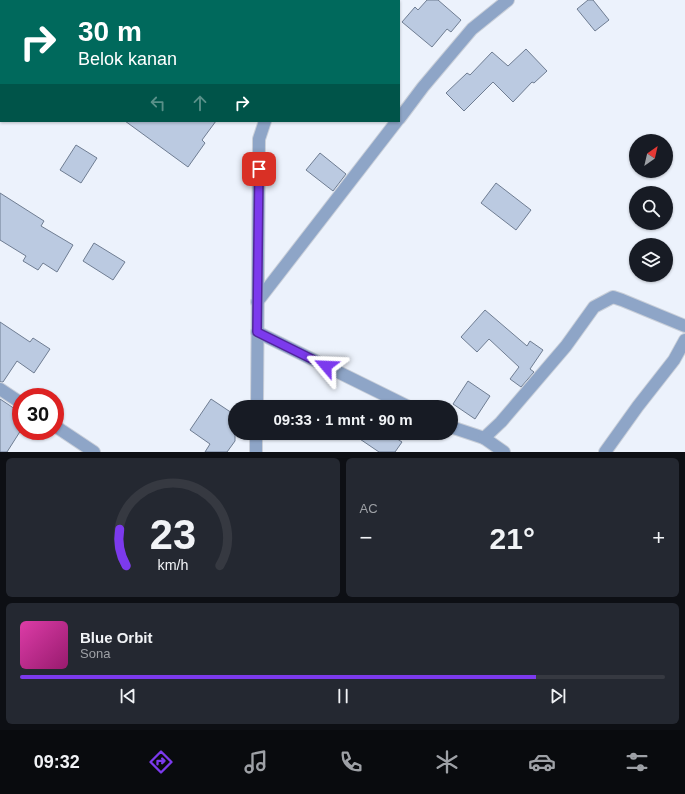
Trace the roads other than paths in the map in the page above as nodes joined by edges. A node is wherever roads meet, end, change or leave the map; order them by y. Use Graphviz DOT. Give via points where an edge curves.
graph roads {
  1 [pos="508,0"];
  2 [pos="400,118"];
  3 [pos="265,122"];
  4 [pos="396,122"];
  5 [pos="257,302"];
  6 [pos="685,326"];
  7 [pos="257,332"];
  8 [pos="685,340"];
  9 [pos="0,389"];
  10 [pos="12,397"];
  11 [pos="257,400"];
  12 [pos="395,400"];
  13 [pos="458,429"];
  14 [pos="64,432"];
  15 [pos="484,438"];
  16 [pos="256,440"];
  17 [pos="94,452"];
  18 [pos="256,452"];
  19 [pos="504,452"];
  20 [pos="605,452"];
  1 -- 2 [label="street" via="472,29"];
  3 -- 5 [label="street" via="259,139"];
  4 -- 5 [label="street"];
  5 -- 7 [label="street"];
  6 -- 15 [label="street" via="614,297 594,307 566,346 501,422"];
  7 -- 11 [label="street"];
  7 -- 12 [label="street"];
  8 -- 20 [label="street" via="674,360"];
  9 -- 10 [label="street"];
  13 -- 15 [label="street"];
  14 -- 17 [label="street"];
  15 -- 19 [label="street"];
  16 -- 18 [label="street"];
}
